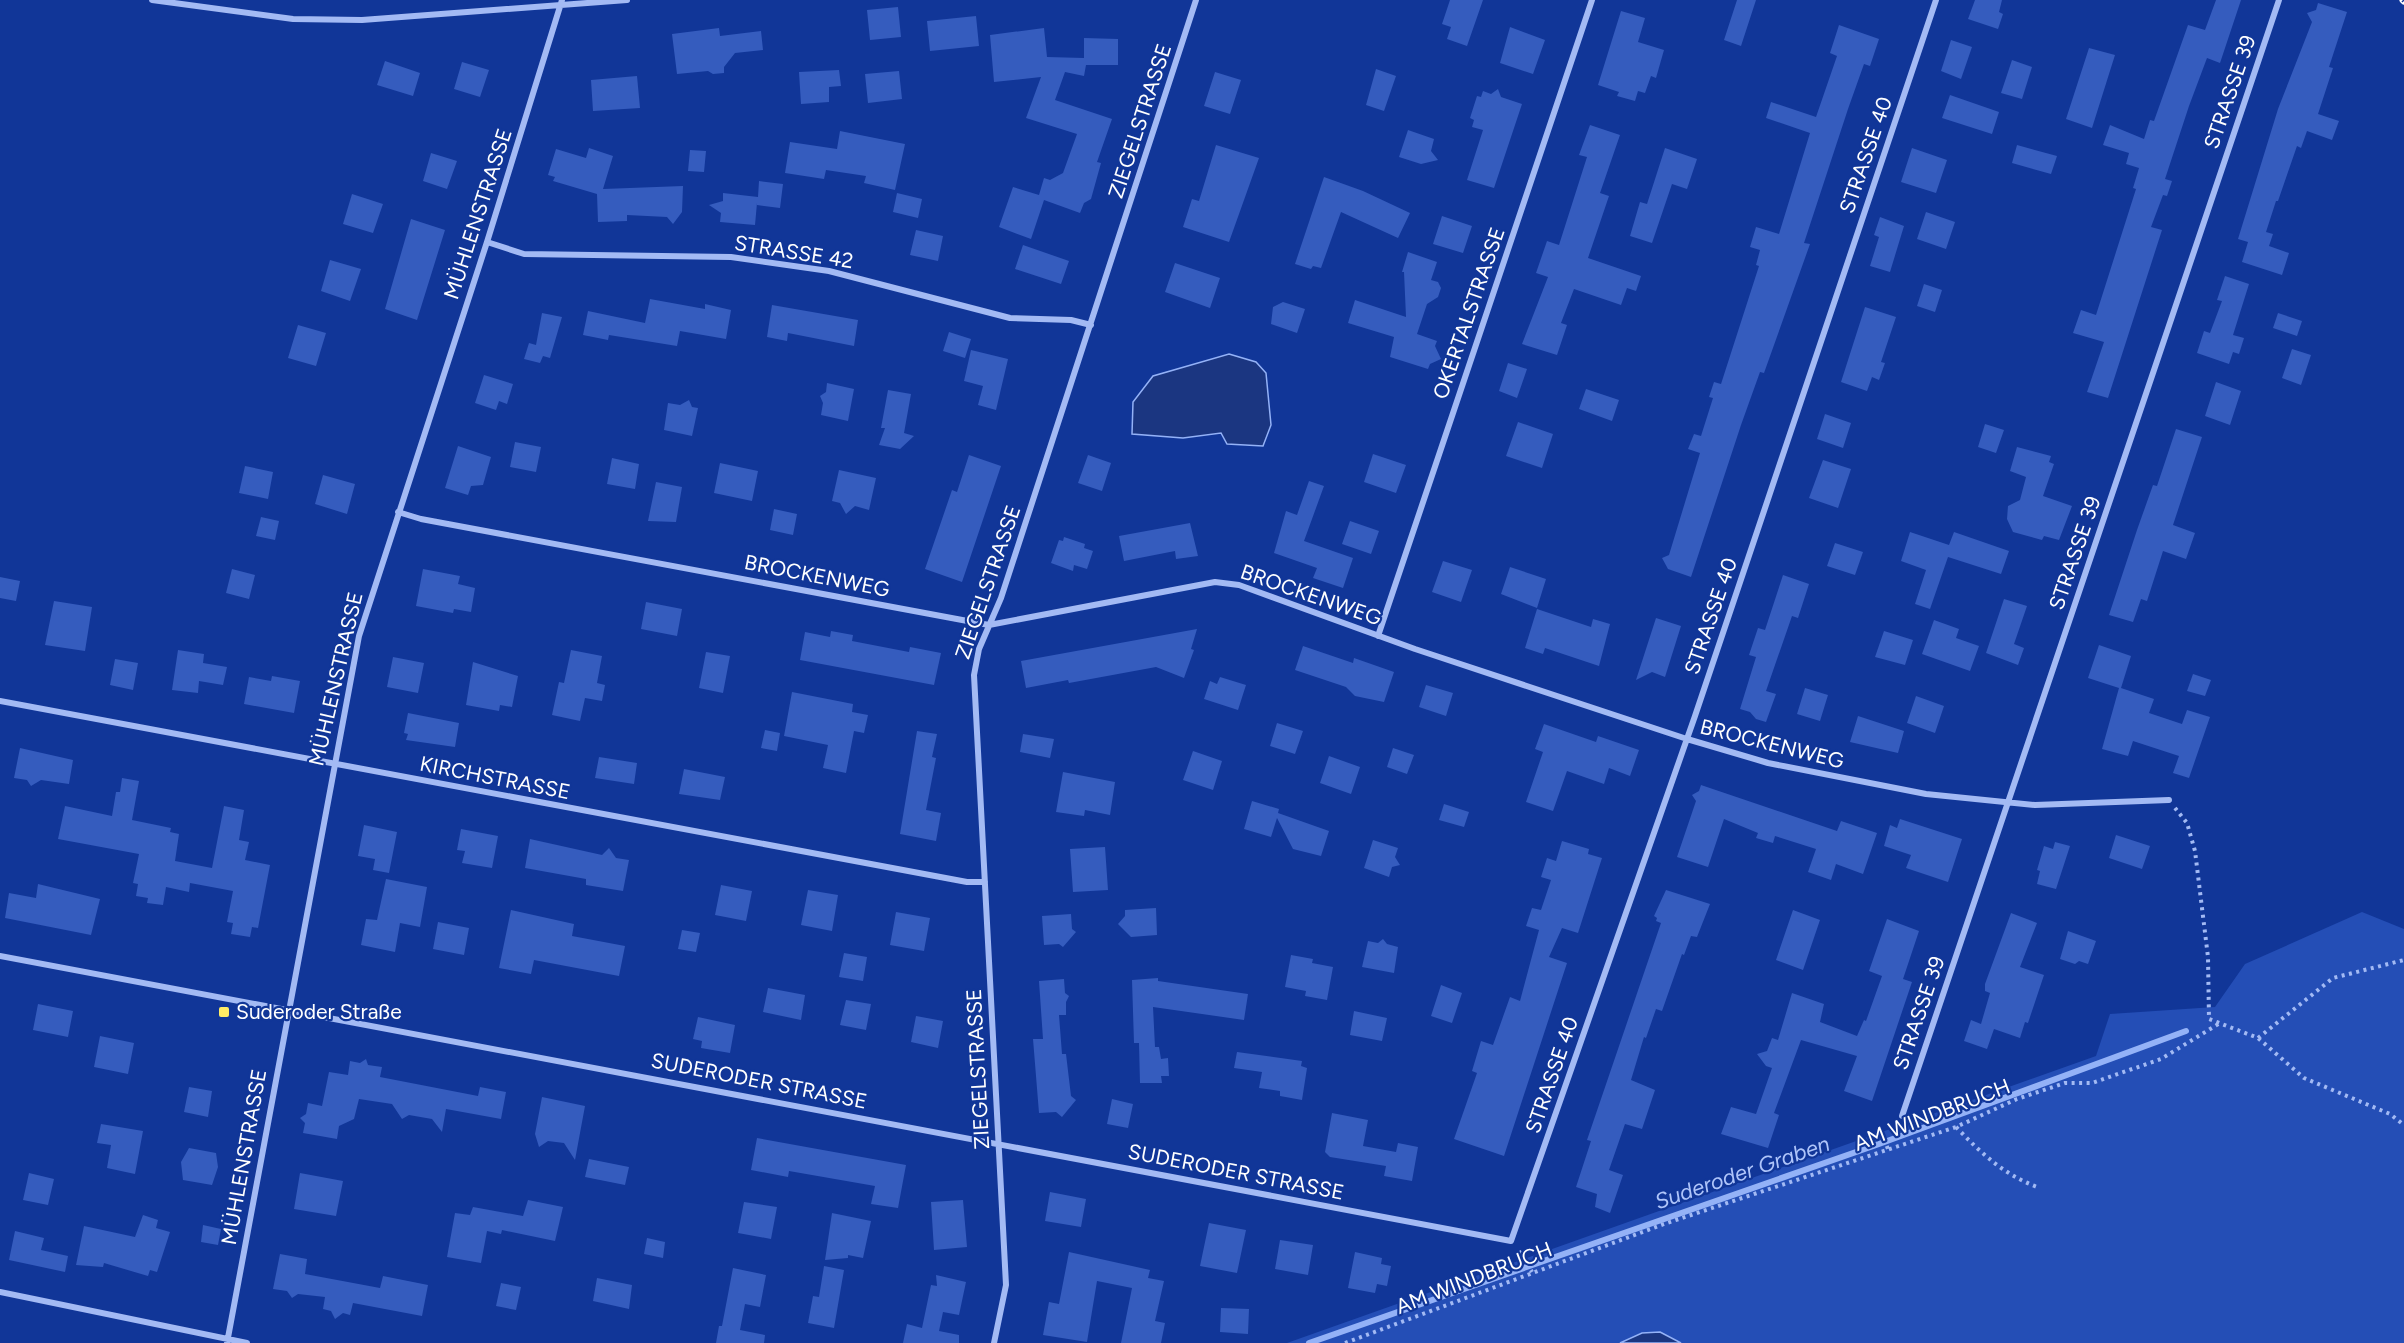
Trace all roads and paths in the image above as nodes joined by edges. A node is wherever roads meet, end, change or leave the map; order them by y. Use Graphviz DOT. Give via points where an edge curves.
graph roads {
  1 [pos="152,0"];
  2 [pos="627,0"];
  3 [pos="1196,0"];
  4 [pos="1592,0"];
  5 [pos="1936,0"];
  6 [pos="2279,0"];
  7 [pos="561,3"];
  8 [pos="487,242"];
  9 [pos="1091,325"];
  10 [pos="398,512"];
  11 [pos="989,625"];
  12 [pos="1378,636"];
  13 [pos="0,701"];
  14 [pos="1687,739"];
  15 [pos="333,764"];
  16 [pos="2169,800"];
  17 [pos="2009,801"];
  18 [pos="985,882"];
  19 [pos="0,956"];
  20 [pos="2404,960"];
  21 [pos="288,1010"];
  22 [pos="2220,1023"];
  23 [pos="2258,1038"];
  24 [pos="1902,1116"];
  25 [pos="2404,1125"];
  26 [pos="1956,1127"];
  27 [pos="1884,1139"];
  28 [pos="999,1145"];
  29 [pos="1888,1150"];
  30 [pos="2037,1186"];
  31 [pos="1511,1240"];
  32 [pos="1527,1263"];
  33 [pos="1531,1270"];
  34 [pos="0,1292"];
  35 [pos="227,1341"];
  36 [pos="247,1343"];
  37 [pos="994,1343"];
  38 [pos="1346,1343"];
  1 -- 7 [label="street" via="293,19 362,20"];
  2 -- 7 [label="street"];
  3 -- 9 [label="street, ZIEGELSTRASSE"];
  4 -- 12 [label="street, OKERTALSTRASSE"];
  5 -- 14 [label="street, STRASSE 40"];
  6 -- 17 [label="street, STRASSE 39"];
  7 -- 8 [label="street, MÜHLENSTRASSE"];
  8 -- 9 [label="street, STRASSE 42" via="524,255 731,257 829,271 1010,318 1071,320"];
  8 -- 10 [label="street, MÜHLENSTRASSE"];
  9 -- 11 [label="street, ZIEGELSTRASSE"];
  10 -- 11 [label="street, BROCKENWEG"];
  10 -- 15 [label="street, MÜHLENSTRASSE" via="359,636"];
  11 -- 12 [label="street, BROCKENWEG" via="1215,582 1239,585"];
  11 -- 18 [label="street, ZIEGELSTRASSE" via="974,675"];
  12 -- 14 [label="street, BROCKENWEG"];
  13 -- 15 [label="street, KIRCHSTRASSE"];
  14 -- 17 [label="street, BROCKENWEG" via="1768,763 1847,780 1926,794"];
  14 -- 31 [label="street, STRASSE 40"];
  15 -- 18 [label="street, KIRCHSTRASSE" via="967,882"];
  15 -- 21 [label="street, MÜHLENSTRASSE"];
  16 -- 17 [label="street, BROCKENWEG" via="2035,805"];
  16 -- 22 [label="path" via="2187,823 2195,851 2208,957 2209,1019"];
  17 -- 24 [label="street, STRASSE 39"];
  18 -- 28 [label="street, ZIEGELSTRASSE"];
  19 -- 21 [label="street, SUDERODER STRASSE"];
  20 -- 23 [label="path" via="2333,978"];
  21 -- 28 [label="street, SUDERODER STRASSE"];
  21 -- 35 [label="street, MÜHLENSTRASSE"];
  22 -- 23 [label="path"];
  22 -- 26 [label="path, AM WINDBRUCH" via="2161,1059 2092,1083 2065,1083 2046,1089"];
  23 -- 25 [label="path" via="2304,1077 2390,1114"];
  26 -- 29 [label="path, AM WINDBRUCH"];
  26 -- 30 [label="path" via="1987,1160 2014,1178"];
  27 -- 29 [label="path"];
  28 -- 31 [label="street, SUDERODER STRASSE"];
  28 -- 37 [label="street, ZIEGELSTRASSE" via="1006,1294"];
  29 -- 33 [label="path, AM WINDBRUCH"];
  32 -- 33 [label="path"];
  33 -- 38 [label="path, AM WINDBRUCH"];
  34 -- 35 [label="street"];
  35 -- 36 [label="street"];
}
